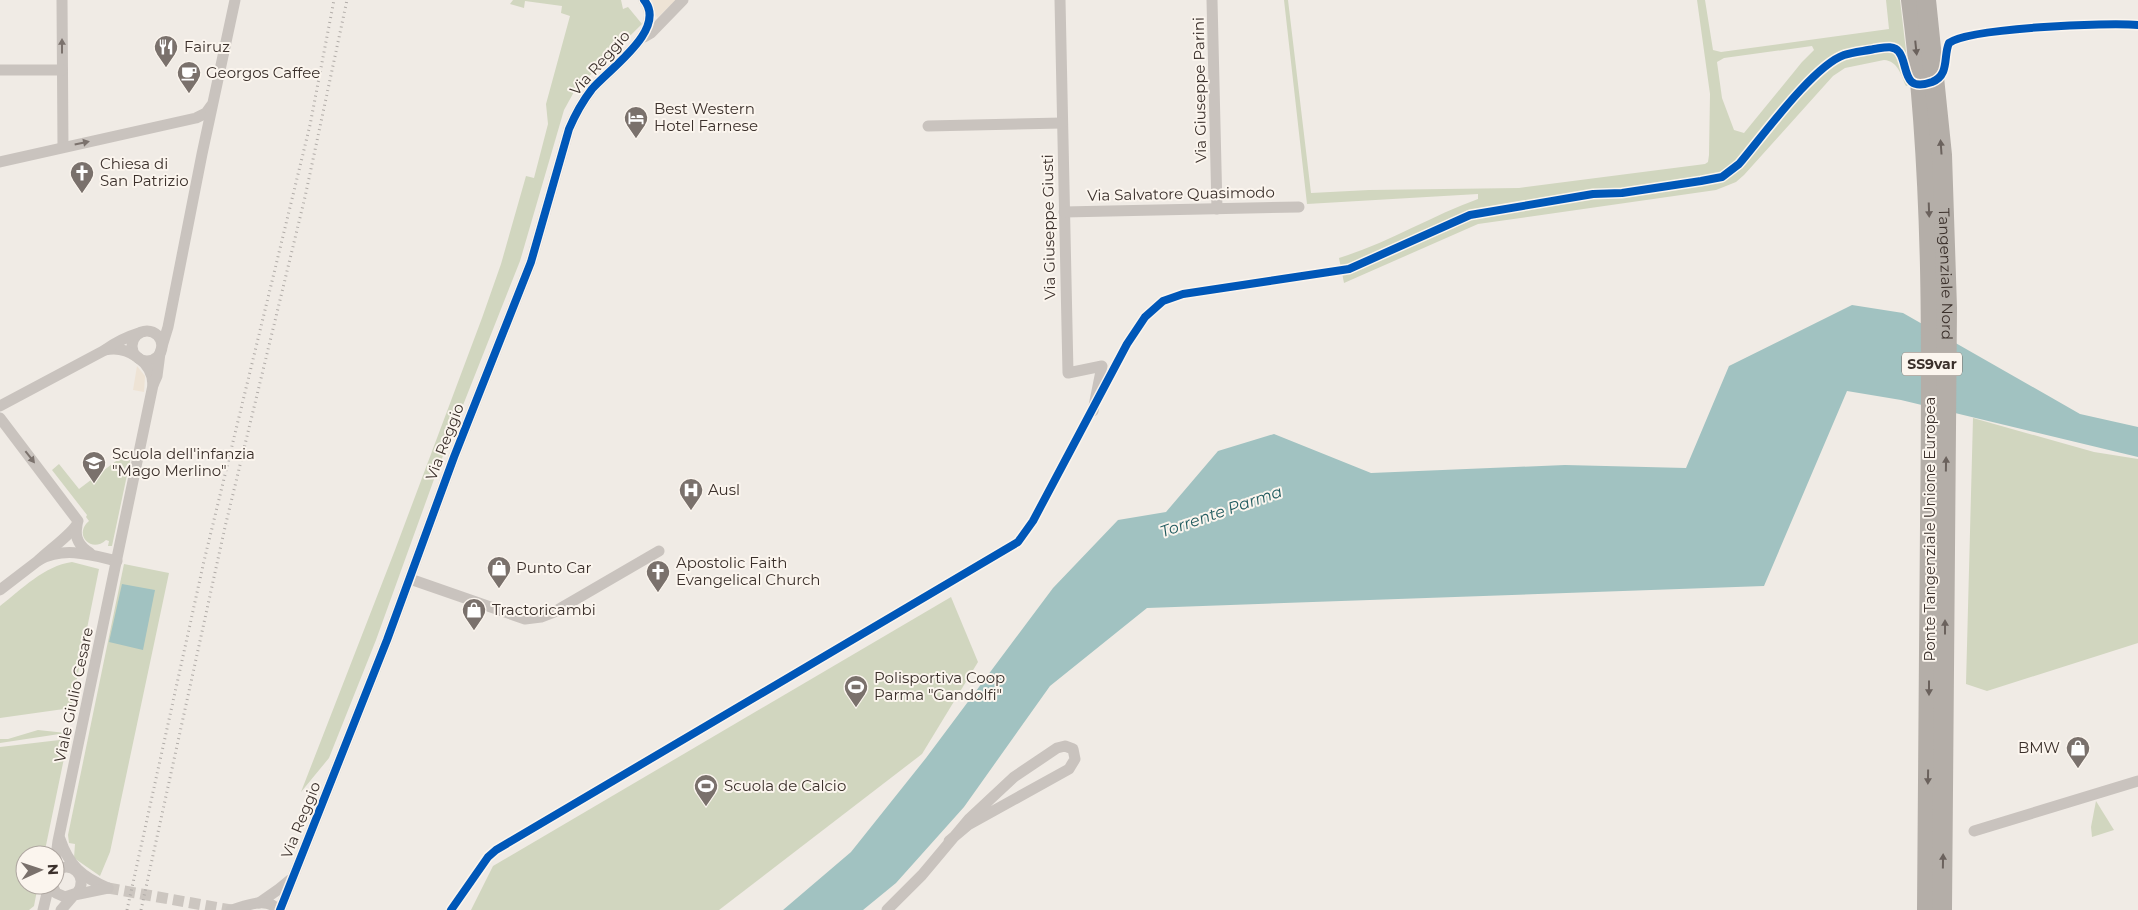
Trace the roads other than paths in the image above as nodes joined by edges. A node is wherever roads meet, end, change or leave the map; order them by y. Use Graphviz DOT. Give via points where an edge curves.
graph roads {
  1 [pos="62,0"];
  2 [pos="229,0"];
  3 [pos="235,0"];
  4 [pos="644,0"];
  5 [pos="683,0"];
  6 [pos="1060,0"];
  7 [pos="1212,0"];
  8 [pos="1910,0"];
  9 [pos="1926,0"];
  10 [pos="223,11"];
  11 [pos="643,38"];
  12 [pos="0,70"];
  13 [pos="62,70"];
  14 [pos="213,101"];
  15 [pos="196,118"];
  16 [pos="1062,123"];
  17 [pos="928,126"];
  18 [pos="207,130"];
  19 [pos="63,147"];
  20 [pos="0,162"];
  21 [pos="1299,207"];
  22 [pos="1217,209"];
  23 [pos="1064,212"];
  24 [pos="171,304"];
  25 [pos="142,332"];
  26 [pos="105,350"];
  27 [pos="161,350"];
  28 [pos="138,358"];
  29 [pos="154,385"];
  30 [pos="0,406"];
  31 [pos="1093,411"];
  32 [pos="0,418"];
  33 [pos="77,526"];
  34 [pos="659,551"];
  35 [pos="94,555"];
  36 [pos="39,560"];
  37 [pos="118,561"];
  38 [pos="410,579"];
  39 [pos="0,590"];
  40 [pos="1936,728"];
  41 [pos="2138,781"];
  42 [pos="1974,832"];
  43 [pos="61,835"];
  44 [pos="949,841"];
  45 [pos="59,845"];
  46 [pos="65,867"];
  47 [pos="76,870"];
  48 [pos="293,877"];
  49 [pos="47,895"];
  50 [pos="59,895"];
  51 [pos="74,895"];
  52 [pos="255,906"];
  53 [pos="42,910"];
  54 [pos="61,910"];
  55 [pos="231,910"];
  56 [pos="279,910"];
  57 [pos="887,910"];
  58 [pos="1927,910"];
  59 [pos="1942,910"];
  13 -- 1 [label="street, one-way"];
  2 -- 10 [label="street"];
  3 -- 14 [label="street, Viale Giulio Cesare"];
  4 -- 11 [label="street, Via Reggio" via="650,17"];
  5 -- 11 [label="street"];
  6 -- 16 [label="street, Via Giuseppe Giusti"];
  7 -- 22 [label="street, Via Giuseppe Parini"];
  8 -- 40 [label="highway, Ponte Tangenziale Unione Europea / SS9var, one-way" via="1926,156 1931,257"];
  40 -- 9 [label="highway, Tangenziale Nord / SS9var, one-way" via="1946,257 1939,121"];
  11 -- 38 [label="street, Via Reggio" via="593,88 572,121 531,262"];
  12 -- 13 [label="street"];
  13 -- 19 [label="street"];
  14 -- 15 [label="street" via="208,111"];
  14 -- 18 [label="street, Viale Giulio Cesare"];
  15 -- 18 [label="street" via="203,119"];
  19 -- 15 [label="street, one-way"];
  16 -- 17 [label="street"];
  16 -- 23 [label="street, Via Giuseppe Giusti"];
  18 -- 24 [label="street, Viale Giulio Cesare"];
  19 -- 20 [label="street"];
  21 -- 22 [label="street, Via Salvatore Quasimodo"];
  22 -- 23 [label="street, Via Salvatore Quasimodo"];
  23 -- 31 [label="street, Via Giuseppe Giusti" via="1068,372 1102,366"];
  24 -- 25 [label="street" via="158,325"];
  24 -- 27 [label="street, Viale Giulio Cesare"];
  25 -- 26 [label="street" via="128,336"];
  25 -- 27 [label="street" via="157,336"];
  25 -- 28 [label="street" via="134,338 132,346"];
  26 -- 28 [label="street" via="121,350"];
  26 -- 30 [label="street"];
  27 -- 28 [label="street" via="152,360"];
  27 -- 29 [label="street, Viale Giulio Cesare"];
  28 -- 29 [label="street" via="148,369"];
  29 -- 37 [label="street, Viale Giulio Cesare"];
  32 -- 33 [label="street, one-way" via="77,517"];
  33 -- 35 [label="street" via="79,542"];
  33 -- 36 [label="street"];
  34 -- 38 [label="street" via="554,612 525,619"];
  35 -- 36 [label="street" via="69,552"];
  35 -- 37 [label="street"];
  36 -- 39 [label="street"];
  37 -- 43 [label="street, Viale Giulio Cesare"];
  38 -- 48 [label="street, Via Reggio"];
  40 -- 58 [label="highway, one-way"];
  59 -- 40 [label="highway, one-way"];
  41 -- 42 [label="street"];
  43 -- 45 [label="street, Viale Giulio Cesare"];
  43 -- 47 [label="street"];
  44 -- 44 [label="street" via="968,825 1069,769 1076,759 1073,749 1068,746 1057,748 1017,775"];
  44 -- 57 [label="street" via="932,864"];
  46 -- 47 [label="street"];
  47 -- 51 [label="street" via="82,885"];
  47 -- 51 [label="street" via="108,888"];
  48 -- 52 [label="street, Via Reggio"];
  48 -- 56 [label="street, Via Reggio"];
  49 -- 53 [label="street"];
  50 -- 51 [label="street"];
  51 -- 54 [label="street"];
  52 -- 55 [label="street"];
  52 -- 56 [label="street, Via Reggio" via="270,903"];
}
